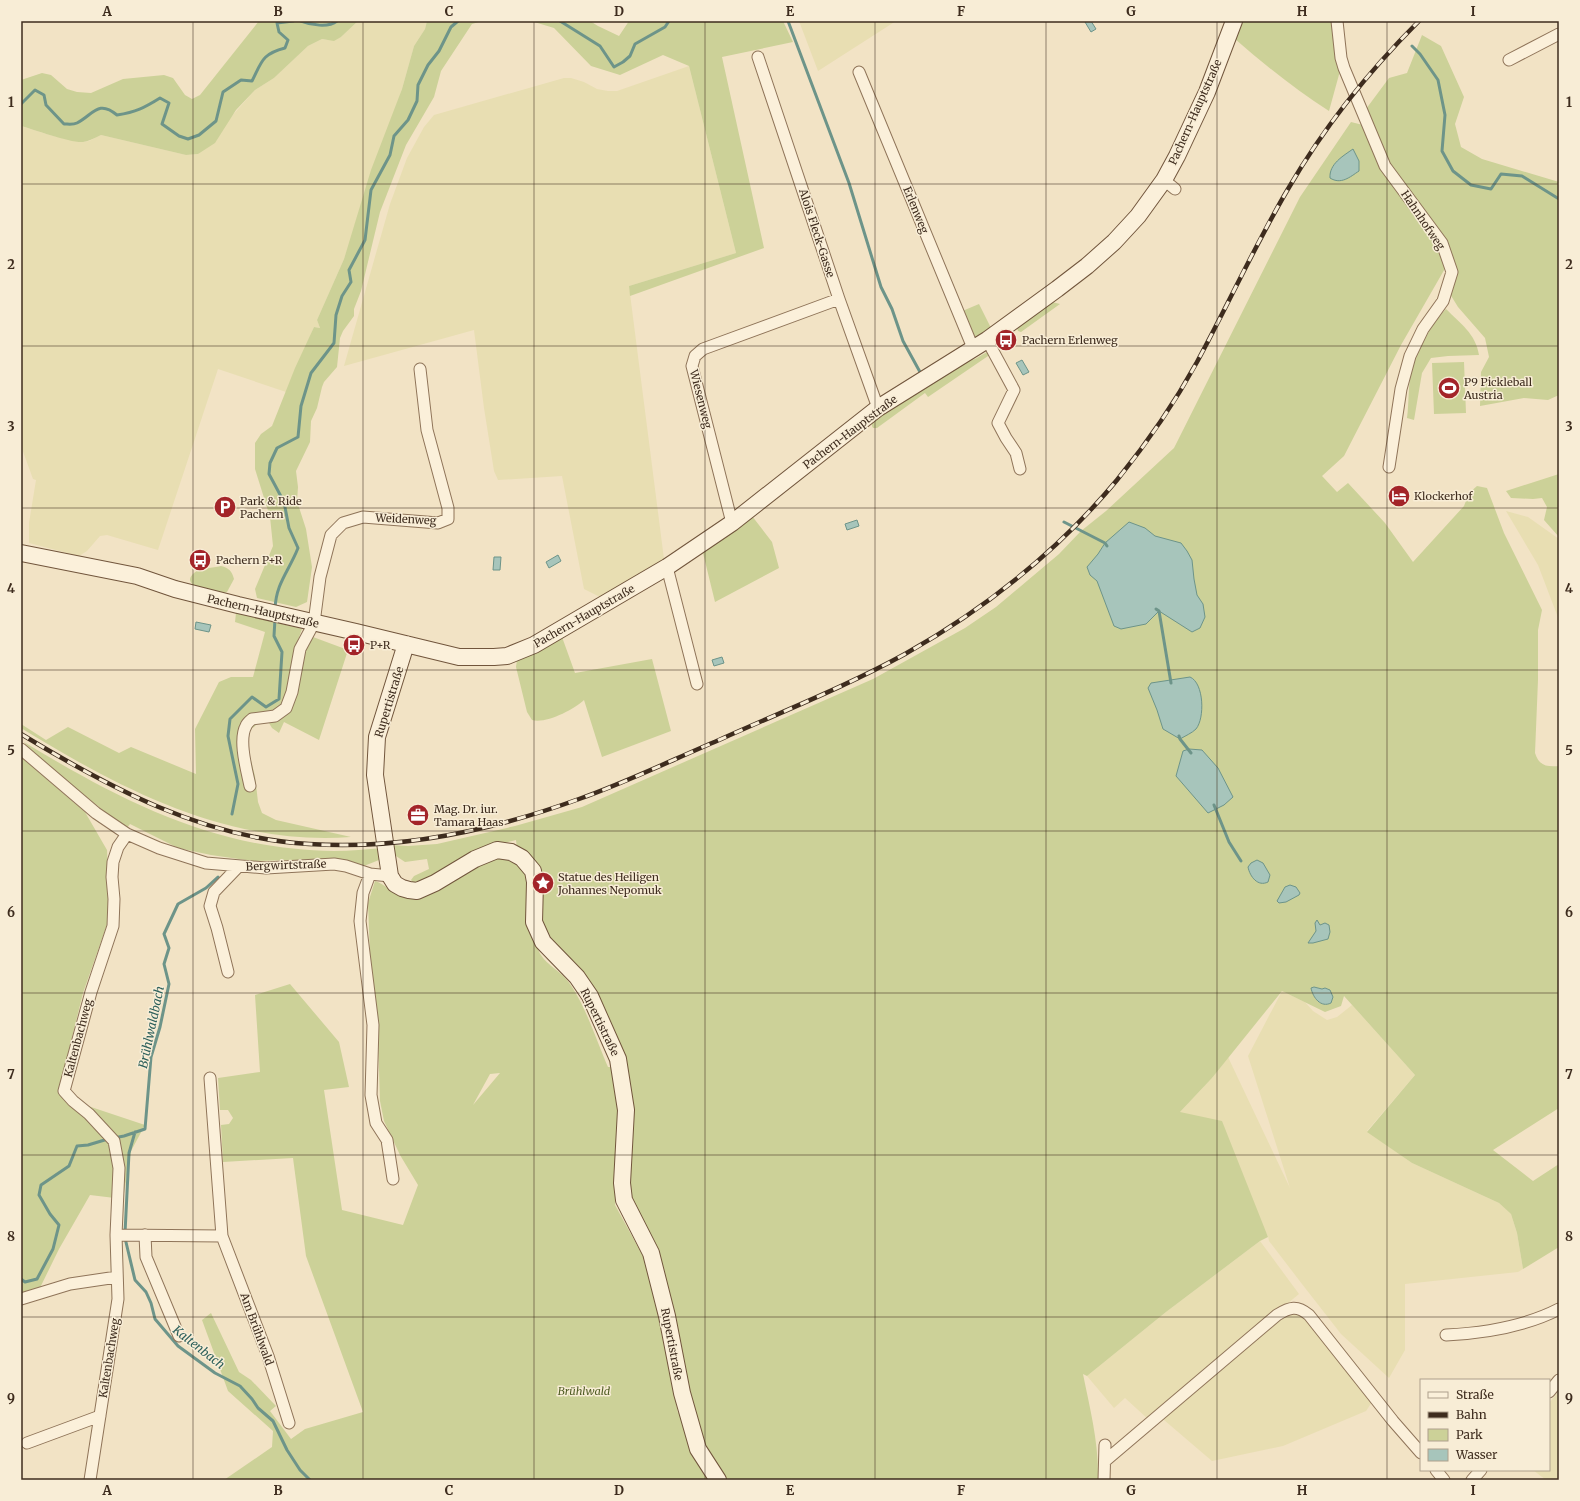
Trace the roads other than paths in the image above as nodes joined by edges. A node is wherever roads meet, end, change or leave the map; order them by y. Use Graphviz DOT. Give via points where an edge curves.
graph roads {
  1 [pos="1234,21"];
  2 [pos="1337,21"];
  3 [pos="1559,34"];
  4 [pos="758,57"];
  5 [pos="1509,60"];
  6 [pos="859,72"];
  7 [pos="839,299"];
  8 [pos="980,344"];
  9 [pos="420,369"];
  10 [pos="878,408"];
  11 [pos="1389,467"];
  12 [pos="1020,469"];
  13 [pos="732,524"];
  14 [pos="21,553"];
  15 [pos="667,567"];
  16 [pos="314,622"];
  17 [pos="406,644"];
  18 [pos="697,684"];
  19 [pos="21,749"];
  20 [pos="250,786"];
  21 [pos="127,834"];
  22 [pos="238,867"];
  23 [pos="370,874"];
  24 [pos="390,876"];
  25 [pos="228,972"];
  26 [pos="210,1078"];
  27 [pos="393,1179"];
  28 [pos="116,1235"];
  29 [pos="145,1235"];
  30 [pos="222,1236"];
  31 [pos="118,1277"];
  32 [pos="21,1299"];
  33 [pos="1559,1309"];
  34 [pos="1446,1335"];
  35 [pos="179,1336"];
  36 [pos="1559,1380"];
  37 [pos="1550,1391"];
  38 [pos="100,1416"];
  39 [pos="289,1422"];
  40 [pos="27,1443"];
  41 [pos="1105,1445"];
  42 [pos="1420,1452"];
  43 [pos="1105,1461"];
  44 [pos="1437,1471"];
  45 [pos="1480,1471"];
  46 [pos="90,1480"];
  47 [pos="718,1480"];
  48 [pos="1104,1480"];
  49 [pos="1444,1480"];
  50 [pos="1472,1480"];
  1 -- 8 [label="main road, Pachern-Hauptstraße" via="1170,184 1087,266"];
  2 -- 11 [label="street, Hahnhofweg" via="1344,68 1385,166 1442,243 1452,272 1443,301 1423,329 1410,356 1401,388"];
  3 -- 5 [label="street"];
  4 -- 7 [label="street, Alois Fleck-Gasse"];
  6 -- 8 [label="street, Erlenweg"];
  7 -- 10 [label="street, Alois Fleck-Gasse"];
  7 -- 13 [label="street, Wiesenweg" via="703,349 695,356 692,366"];
  8 -- 10 [label="main road, Pachern-Hauptstraße"];
  8 -- 12 [label="street" via="1014,390 998,423 1016,453"];
  9 -- 16 [label="street, Weidenweg" via="428,430 448,508 448,519 438,523 363,516 343,523 331,535 320,577"];
  10 -- 13 [label="main road, Pachern-Hauptstraße"];
  13 -- 15 [label="main road, Pachern-Hauptstraße"];
  14 -- 16 [label="main road, Pachern-Hauptstraße" via="137,576 175,589"];
  15 -- 17 [label="main road, Pachern-Hauptstraße" via="534,645 507,656 459,657"];
  15 -- 18 [label="street"];
  16 -- 17 [label="main road, Pachern-Hauptstraße"];
  16 -- 20 [label="street" via="300,649 292,692 286,708 275,716 252,719 245,727 244,758"];
  17 -- 24 [label="main road, Rupertistraße" via="377,737 376,750 375,775"];
  19 -- 21 [label="street, Bergwirtstraße" via="96,813"];
  21 -- 22 [label="street, Bergwirtstraße" via="159,848 206,863"];
  21 -- 28 [label="street, Kaltenbachweg" via="118,847 113,862 113,926 91,992 64,1091 114,1141 118,1168"];
  22 -- 23 [label="street, Bergwirtstraße" via="334,864"];
  22 -- 25 [label="street" via="214,892 210,906"];
  23 -- 24 [label="street, Bergwirtstraße"];
  23 -- 27 [label="street" via="363,893 360,921 373,1025 371,1095 376,1123 387,1140"];
  24 -- 47 [label="main road, Rupertistraße" via="402,888 417,891 475,859 497,850 512,852 522,858 533,871 534,922 543,942 577,977 590,996 618,1059 626,1110 622,1183 624,1200 651,1253 668,1316 682,1393 698,1449"];
  26 -- 30 [label="street, Am Brühlwald"];
  28 -- 29 [label="street"];
  28 -- 31 [label="street, Kaltenbachweg"];
  29 -- 30 [label="street"];
  29 -- 35 [label="street" via="146,1257"];
  30 -- 39 [label="street, Am Brühlwald" via="268,1356"];
  31 -- 32 [label="street" via="70,1284"];
  31 -- 38 [label="street, Kaltenbachweg" via="118,1299"];
  33 -- 34 [label="street" via="1545,1316 1492,1330"];
  36 -- 37 [label="street"];
  38 -- 40 [label="street"];
  38 -- 46 [label="street, Kaltenbachweg"];
  41 -- 43 [label="street"];
  42 -- 43 [label="street" via="1309,1315 1302,1309 1287,1309"];
  43 -- 48 [label="street"];
  44 -- 49 [label="street"];
  45 -- 50 [label="street"];
}
